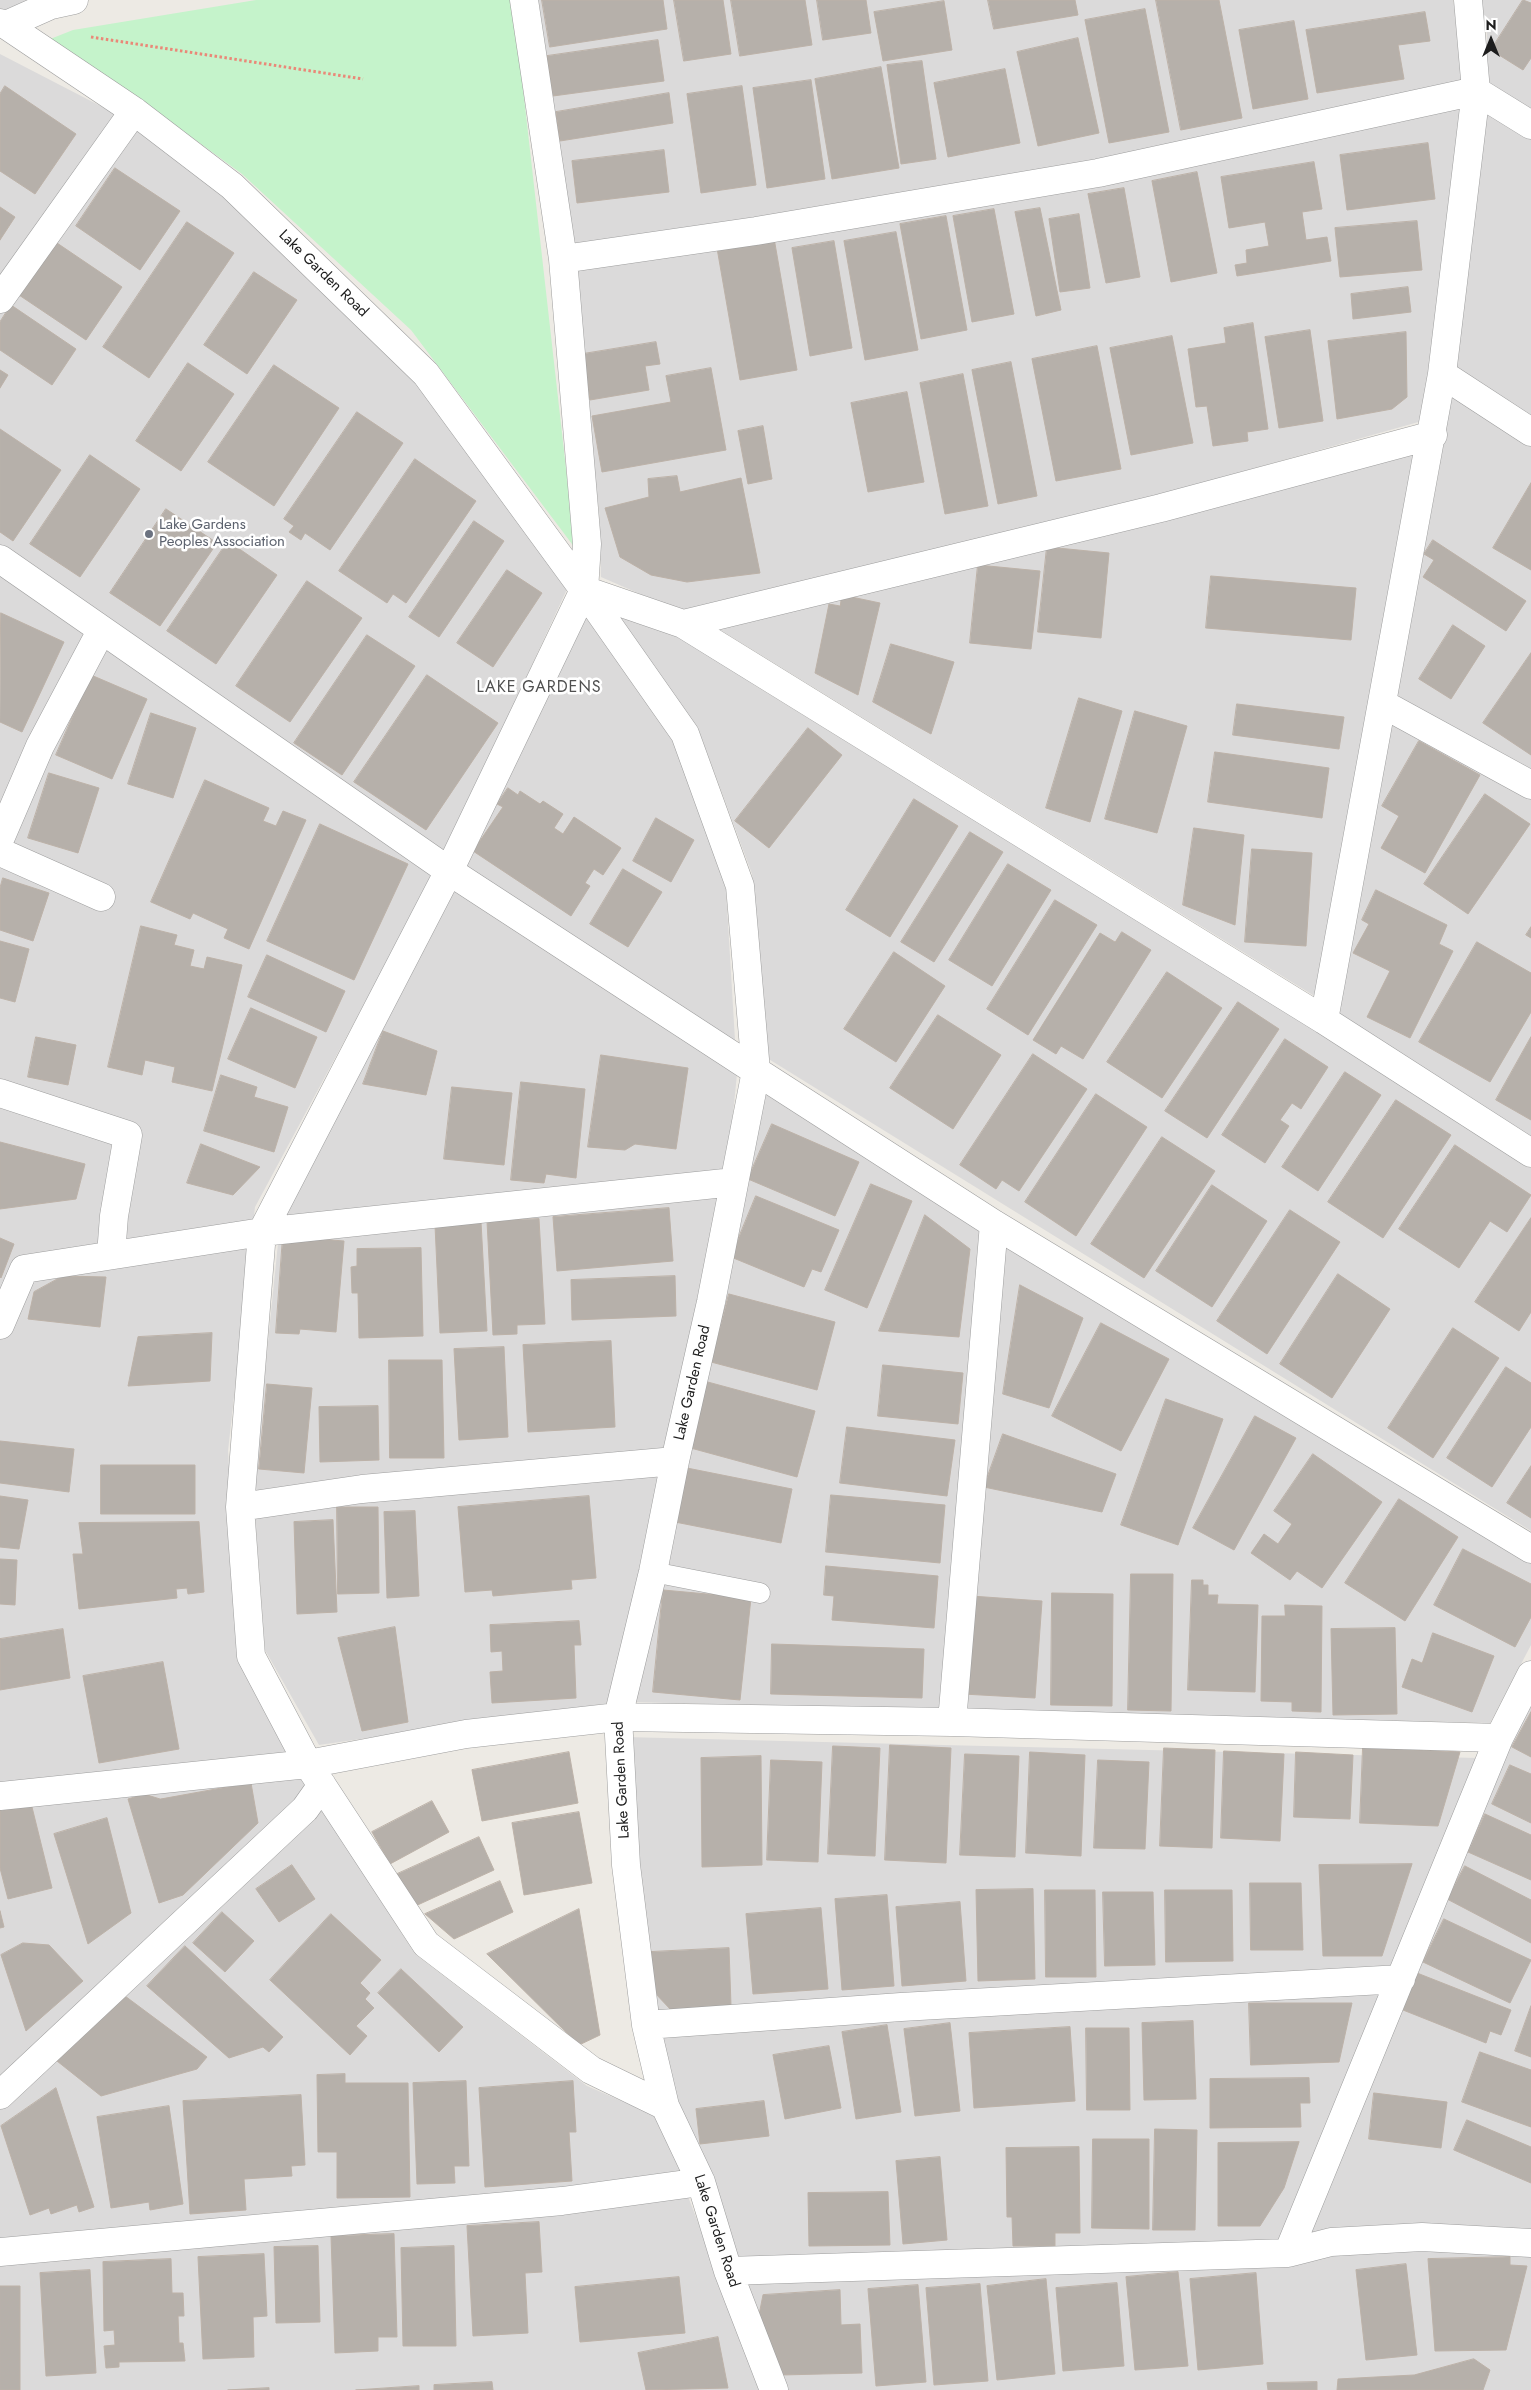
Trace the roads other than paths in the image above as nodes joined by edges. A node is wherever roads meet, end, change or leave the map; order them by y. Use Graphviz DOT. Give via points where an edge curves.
graph roads {
  1 [pos="74,0"];
  2 [pos="524,0"];
  3 [pos="1468,0"];
  4 [pos="3,24"];
  5 [pos="1476,91"];
  6 [pos="134,111"];
  7 [pos="1531,125"];
  8 [pos="563,259"];
  9 [pos="0,299"];
  10 [pos="1442,374"];
  11 [pos="1531,432"];
  12 [pos="1433,435"];
  13 [pos="0,560"];
  14 [pos="584,590"];
  15 [pos="683,624"];
  16 [pos="101,631"];
  17 [pos="1383,704"];
  18 [pos="1531,785"];
  19 [pos="0,839"];
  20 [pos="0,852"];
  21 [pos="449,870"];
  22 [pos="101,898"];
  23 [pos="1324,1020"];
  24 [pos="756,1071"];
  25 [pos="0,1093"];
  26 [pos="1531,1154"];
  27 [pos="734,1182"];
  28 [pos="994,1224"];
  29 [pos="262,1232"];
  30 [pos="111,1255"];
  31 [pos="0,1326"];
  32 [pos="675,1461"];
  33 [pos="240,1507"];
  34 [pos="1531,1549"];
  35 [pos="653,1572"];
  36 [pos="760,1593"];
  37 [pos="1531,1675"];
  38 [pos="618,1717"];
  39 [pos="952,1722"];
  40 [pos="1499,1738"];
  41 [pos="315,1775"];
  42 [pos="0,1796"];
  43 [pos="1401,1979"];
  44 [pos="646,2025"];
  45 [pos="0,2095"];
  46 [pos="665,2106"];
  47 [pos="701,2182"];
  48 [pos="1531,2243"];
  49 [pos="0,2252"];
  50 [pos="1288,2253"];
  51 [pos="728,2271"];
  52 [pos="774,2390"];
  1 -- 4 [label="street" via="51,5"];
  2 -- 8 [label="street"];
  3 -- 5 [label="street"];
  4 -- 6 [label="street, Lake Garden Road"];
  5 -- 7 [label="street"];
  5 -- 8 [label="street" via="1098,173 756,231"];
  5 -- 10 [label="street"];
  6 -- 9 [label="street"];
  6 -- 14 [label="street, Lake Garden Road" via="232,186 426,374"];
  8 -- 14 [label="street" via="587,544"];
  10 -- 11 [label="street"];
  10 -- 12 [label="street"];
  12 -- 15 [label="street" via="1161,508"];
  12 -- 17 [label="street"];
  13 -- 16 [label="street"];
  14 -- 15 [label="street"];
  14 -- 21 [label="street"];
  14 -- 24 [label="street, Lake Garden Road" via="685,734 740,886"];
  15 -- 23 [label="street"];
  16 -- 19 [label="street" via="40,746"];
  16 -- 21 [label="street"];
  17 -- 18 [label="street"];
  17 -- 23 [label="street"];
  20 -- 22 [label="street"];
  21 -- 24 [label="street"];
  21 -- 29 [label="street"];
  23 -- 26 [label="street"];
  24 -- 27 [label="street, Lake Garden Road"];
  24 -- 28 [label="street"];
  25 -- 30 [label="street" via="128,1136 114,1216"];
  27 -- 29 [label="street"];
  27 -- 32 [label="street, Lake Garden Road"];
  28 -- 34 [label="street"];
  28 -- 39 [label="street"];
  29 -- 30 [label="street"];
  29 -- 33 [label="street"];
  30 -- 31 [label="street" via="24,1269"];
  32 -- 33 [label="street" via="362,1490"];
  32 -- 35 [label="street, Lake Garden Road"];
  33 -- 41 [label="street" via="251,1656"];
  35 -- 36 [label="lane"];
  35 -- 38 [label="street, Lake Garden Road"];
  37 -- 40 [label="street"];
  38 -- 39 [label="street"];
  38 -- 41 [label="street" via="466,1734"];
  38 -- 44 [label="street, Lake Garden Road" via="626,1866"];
  39 -- 40 [label="street"];
  40 -- 43 [label="street"];
  41 -- 42 [label="street"];
  41 -- 45 [label="street" via="305,1809"];
  41 -- 46 [label="street" via="426,1944 591,2070"];
  43 -- 44 [label="street"];
  43 -- 50 [label="street"];
  44 -- 46 [label="street, Lake Garden Road"];
  46 -- 47 [label="street, Lake Garden Road"];
  47 -- 49 [label="street" via="562,2202"];
  47 -- 51 [label="street, Lake Garden Road"];
  48 -- 50 [label="street" via="1422,2237 1332,2242"];
  50 -- 51 [label="street"];
  51 -- 52 [label="street, Lake Garden Road"];
}
